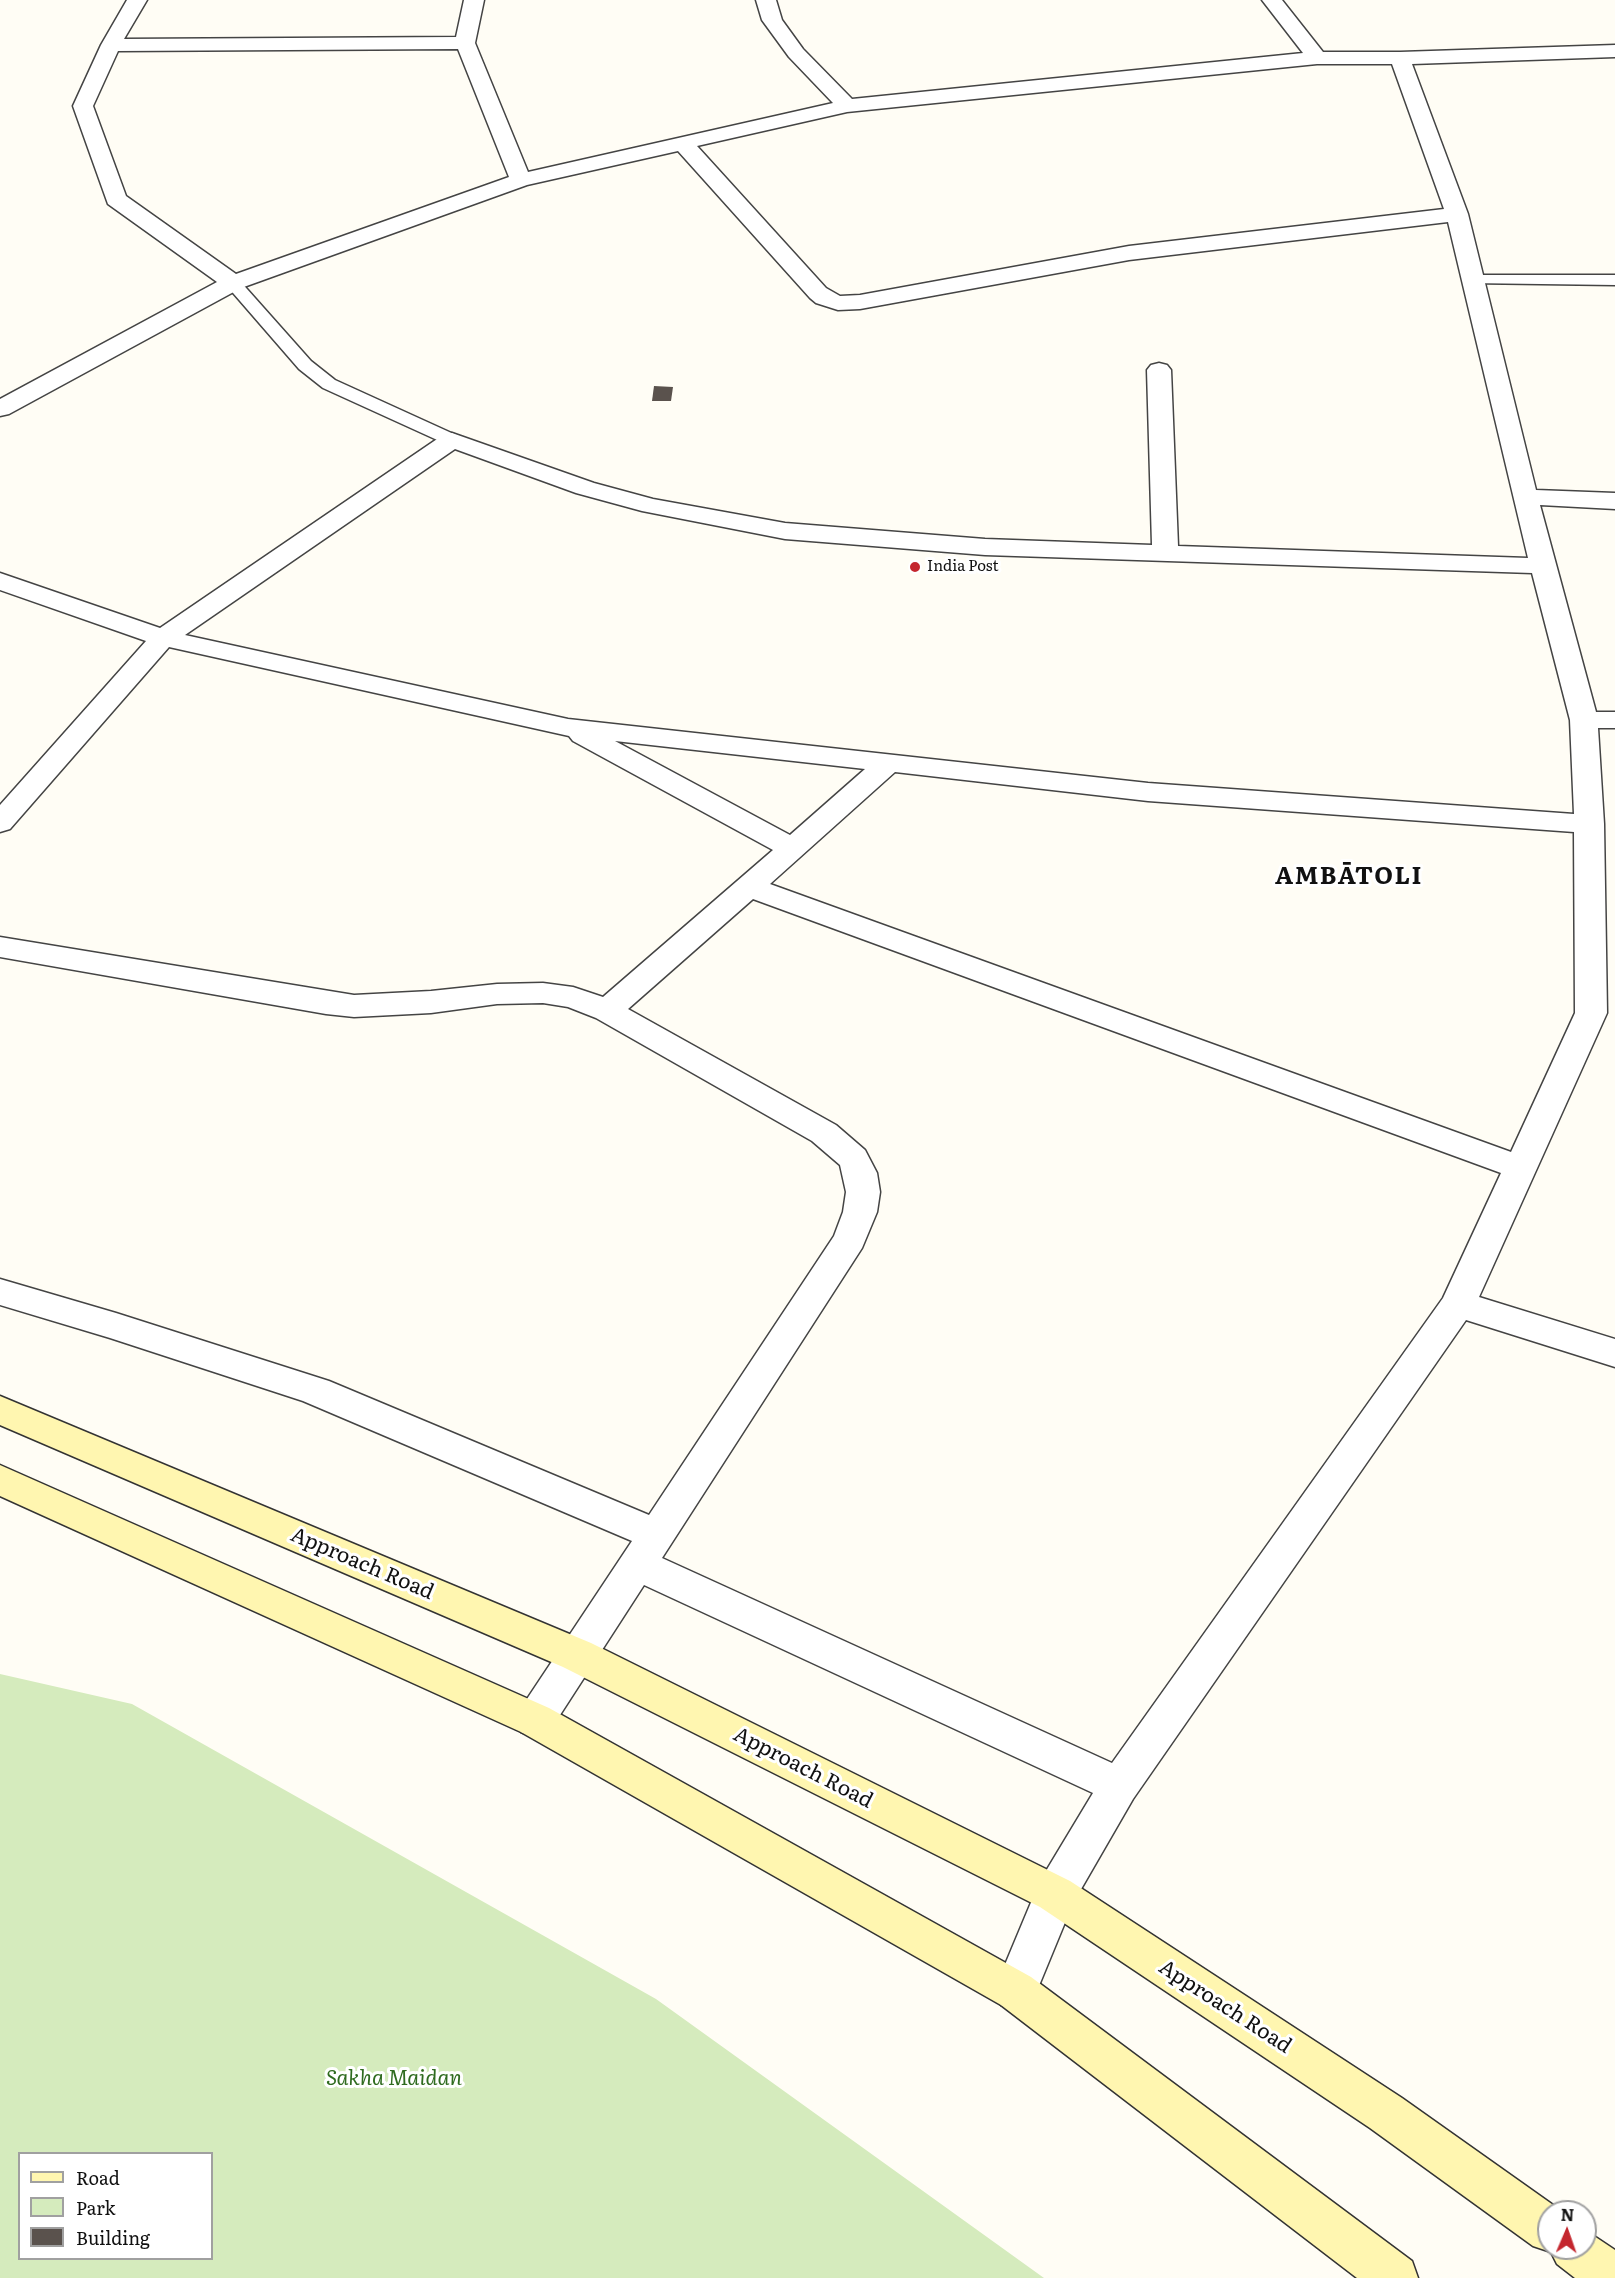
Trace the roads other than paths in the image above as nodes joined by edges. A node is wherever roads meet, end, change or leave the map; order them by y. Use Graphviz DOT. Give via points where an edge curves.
graph roads {
  1 [pos="137,0"];
  2 [pos="474,0"];
  3 [pos="766,0"];
  4 [pos="1272,0"];
  5 [pos="465,43"];
  6 [pos="111,45"];
  7 [pos="1615,51"];
  8 [pos="1317,58"];
  9 [pos="1400,58"];
  10 [pos="848,106"];
  11 [pos="683,144"];
  12 [pos="521,180"];
  13 [pos="1457,214"];
  14 [pos="1473,280"];
  15 [pos="1615,280"];
  16 [pos="233,283"];
  17 [pos="1159,370"];
  18 [pos="0,409"];
  19 [pos="452,440"];
  20 [pos="1525,497"];
  21 [pos="1615,501"];
  22 [pos="1165,553"];
  23 [pos="1545,566"];
  24 [pos="0,581"];
  25 [pos="163,638"];
  26 [pos="1600,720"];
  27 [pos="568,727"];
  28 [pos="889,763"];
  29 [pos="0,823"];
  30 [pos="1590,824"];
  31 [pos="792,848"];
  32 [pos="749,887"];
  33 [pos="0,947"];
  34 [pos="607,1011"];
  35 [pos="1603,1016"];
  36 [pos="1521,1168"];
  37 [pos="0,1292"];
  38 [pos="1458,1304"];
  39 [pos="1615,1353"];
  40 [pos="0,1410"];
  41 [pos="0,1480"];
  42 [pos="647,1549"];
  43 [pos="577,1655"];
  44 [pos="535,1720"];
  45 [pos="1119,1786"];
  46 [pos="1055,1894"];
  47 [pos="1016,1991"];
  48 [pos="1537,2221"];
  49 [pos="1590,2260"];
  50 [pos="1395,2278"];
  51 [pos="1615,2278"];
  1 -- 6 [label="street"];
  2 -- 5 [label="street"];
  3 -- 10 [label="street" via="772,20 796,53"];
  4 -- 8 [label="street"];
  5 -- 6 [label="street"];
  5 -- 12 [label="street"];
  6 -- 16 [label="street" via="83,106 116,199"];
  7 -- 9 [label="street"];
  8 -- 9 [label="street"];
  8 -- 10 [label="street"];
  9 -- 13 [label="street"];
  10 -- 11 [label="street"];
  11 -- 12 [label="street"];
  11 -- 13 [label="street" via="818,292 838,303 1128,253"];
  12 -- 16 [label="street"];
  13 -- 14 [label="street"];
  14 -- 15 [label="lane"];
  14 -- 20 [label="street"];
  16 -- 18 [label="street"];
  16 -- 19 [label="lane" via="306,365 328,384"];
  17 -- 22 [label="street"];
  19 -- 22 [label="street" via="585,488 703,518 774,529 985,547"];
  19 -- 25 [label="street"];
  20 -- 21 [label="street"];
  20 -- 23 [label="street"];
  22 -- 23 [label="street"];
  23 -- 26 [label="street"];
  24 -- 25 [label="street"];
  25 -- 27 [label="street"];
  25 -- 29 [label="street"];
  26 -- 30 [label="street"];
  27 -- 28 [label="street"];
  27 -- 31 [label="street"];
  28 -- 30 [label="street" via="1148,792"];
  28 -- 31 [label="street"];
  30 -- 35 [label="street"];
  31 -- 32 [label="street"];
  32 -- 34 [label="street"];
  32 -- 36 [label="street"];
  33 -- 34 [label="street" via="326,1003 387,1005 543,993 573,997"];
  34 -- 42 [label="street" via="824,1133 853,1158 863,1192 850,1239"];
  35 -- 36 [label="street"];
  36 -- 38 [label="street"];
  37 -- 42 [label="street" via="316,1391"];
  38 -- 39 [label="street"];
  38 -- 45 [label="street"];
  40 -- 43 [label="street, Approach Road"];
  41 -- 44 [label="street"];
  42 -- 43 [label="street"];
  42 -- 45 [label="street"];
  43 -- 44 [label="street"];
  43 -- 46 [label="street, Approach Road"];
  44 -- 47 [label="street"];
  45 -- 46 [label="street"];
  46 -- 47 [label="street"];
  46 -- 48 [label="street, Approach Road" via="1386,2113"];
  47 -- 50 [label="street"];
  49 -- 51 [label="street"];
}
